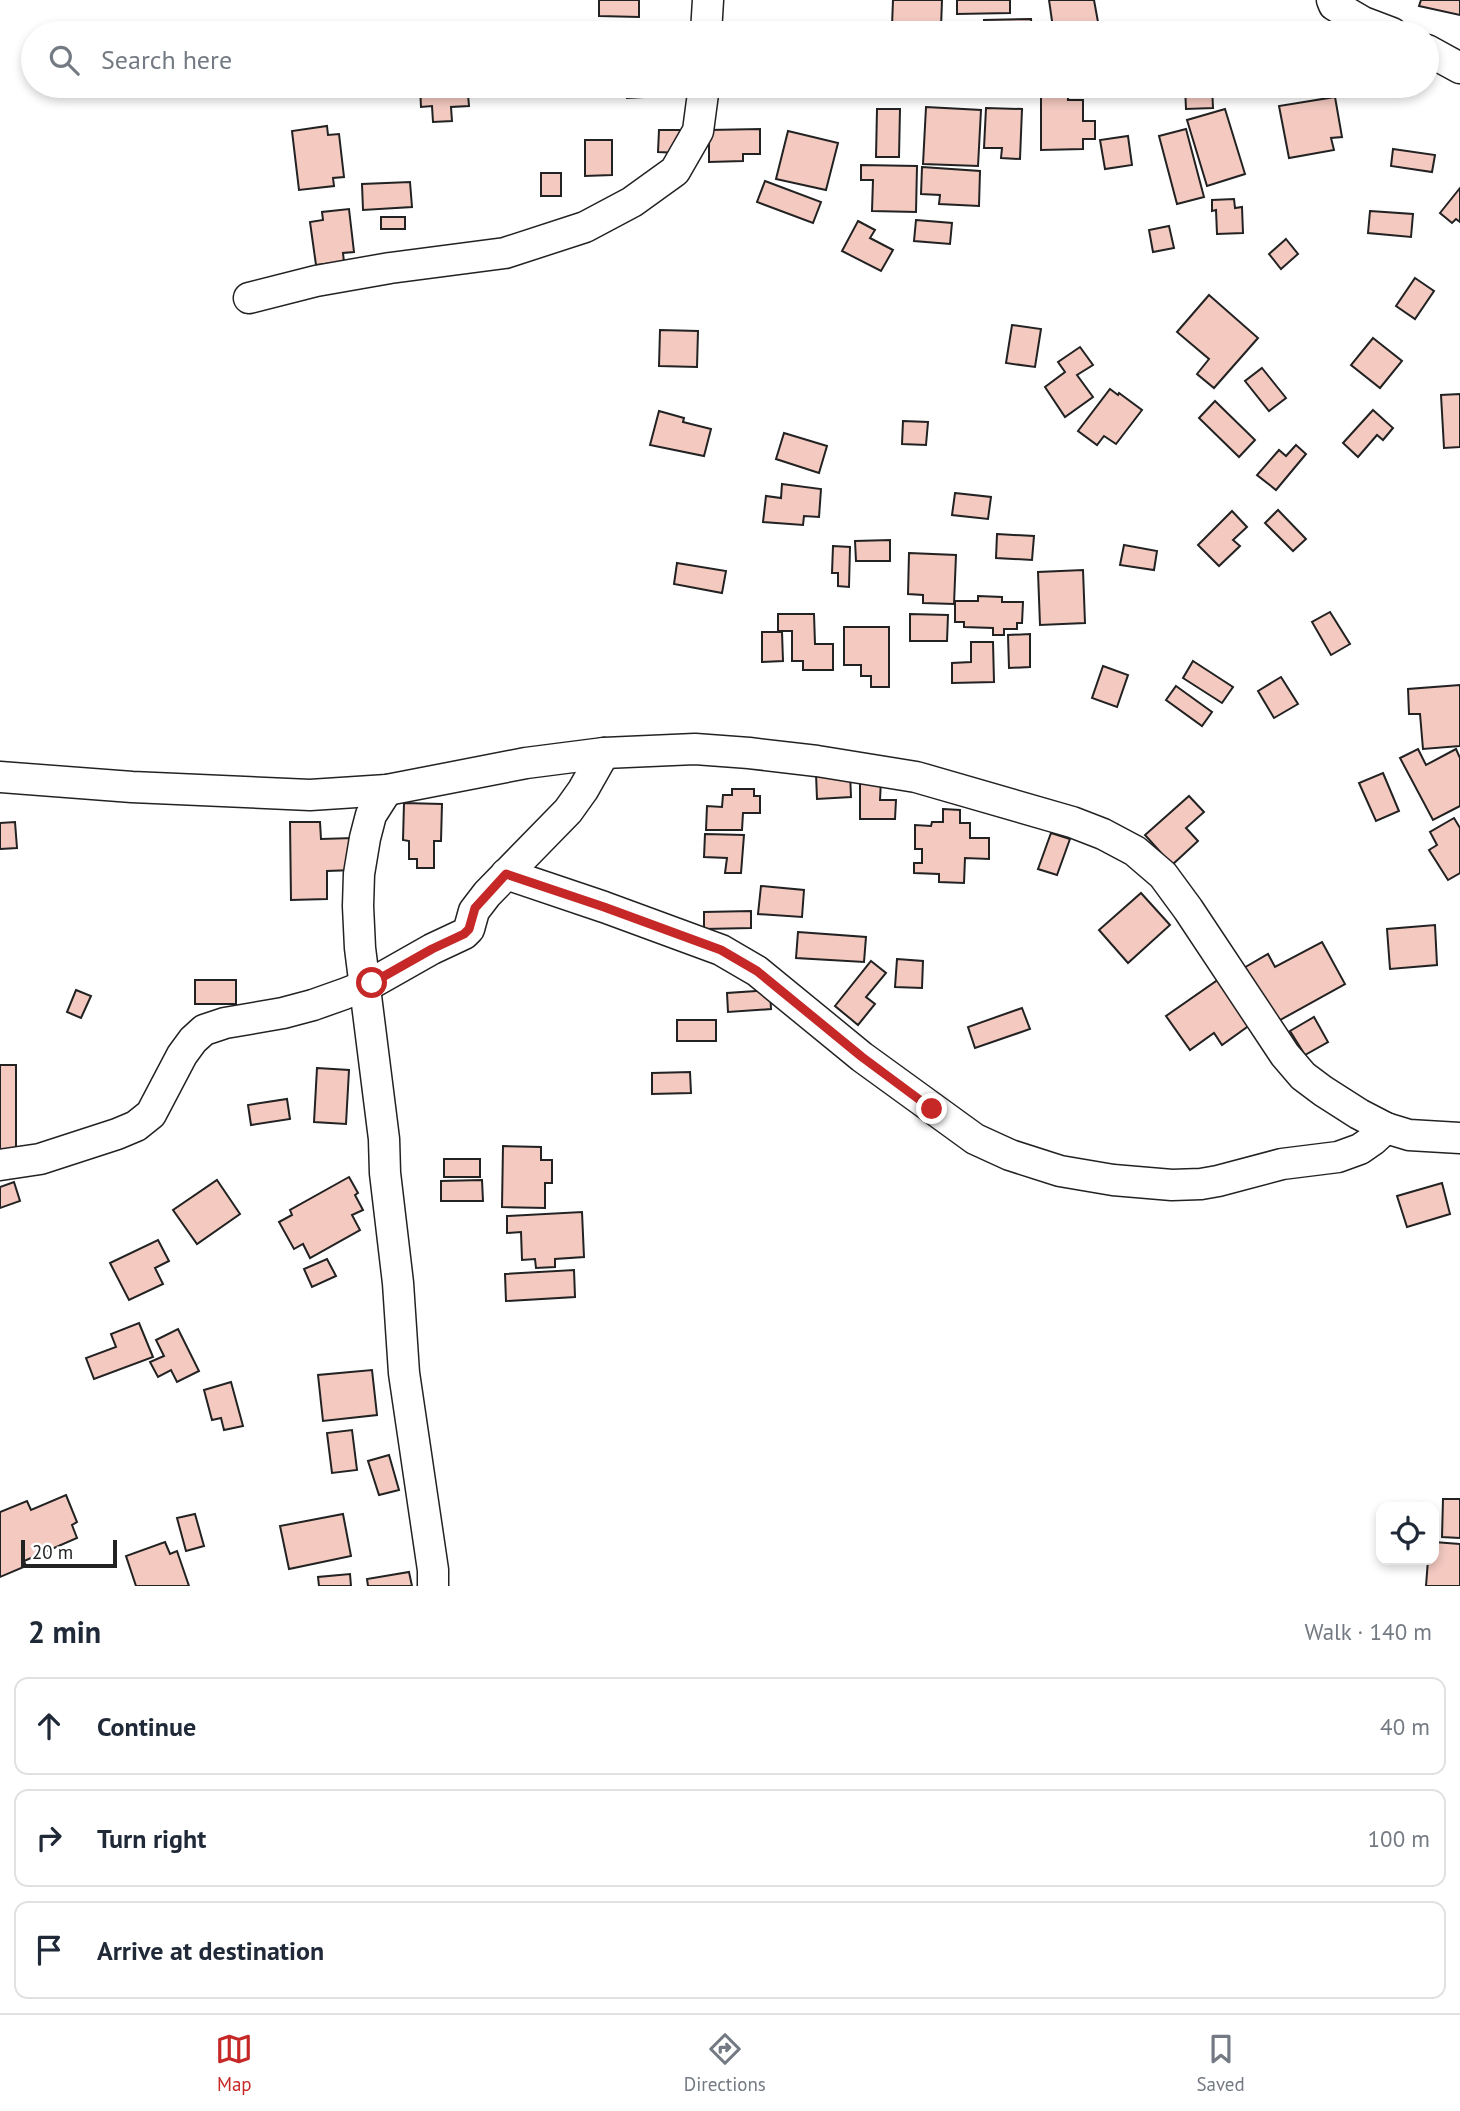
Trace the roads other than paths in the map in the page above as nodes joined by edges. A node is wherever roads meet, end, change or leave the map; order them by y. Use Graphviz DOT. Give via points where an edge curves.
graph roads {
  1 [pos="708,0"];
  2 [pos="1332,0"];
  3 [pos="707,21"];
  4 [pos="1361,21"];
  5 [pos="1439,57"];
  6 [pos="1460,68"];
  7 [pos="702,98"];
  8 [pos="249,298"];
  9 [pos="604,752"];
  10 [pos="0,777"];
  11 [pos="387,790"];
  12 [pos="506,874"];
  13 [pos="365,985"];
  14 [pos="1386,1128"];
  15 [pos="1460,1138"];
  16 [pos="0,1166"];
  17 [pos="433,1586"];
  1 -- 3 [label="street"];
  2 -- 4 [label="street"];
  5 -- 6 [label="street"];
  7 -- 8 [label="street" via="698,131 675,171 632,202 585,227 505,253 316,281"];
  9 -- 11 [label="street"];
  9 -- 12 [label="street" via="568,811"];
  9 -- 14 [label="street" via="749,752 916,777 1103,834 1135,851 1163,875 1303,1076"];
  10 -- 11 [label="street" via="310,795"];
  11 -- 13 [label="street" via="371,815 359,874"];
  12 -- 13 [label="street" via="475,908 464,934"];
  12 -- 14 [label="street" via="721,950 757,971 862,1057 975,1139 1060,1171 1114,1180 1201,1184 1282,1164 1338,1157 1360,1149"];
  13 -- 16 [label="street" via="313,1005 204,1030 182,1055 152,1114 136,1126 40,1159"];
  13 -- 17 [label="street" via="404,1373"];
  14 -- 15 [label="street" via="1409,1135"];
}
